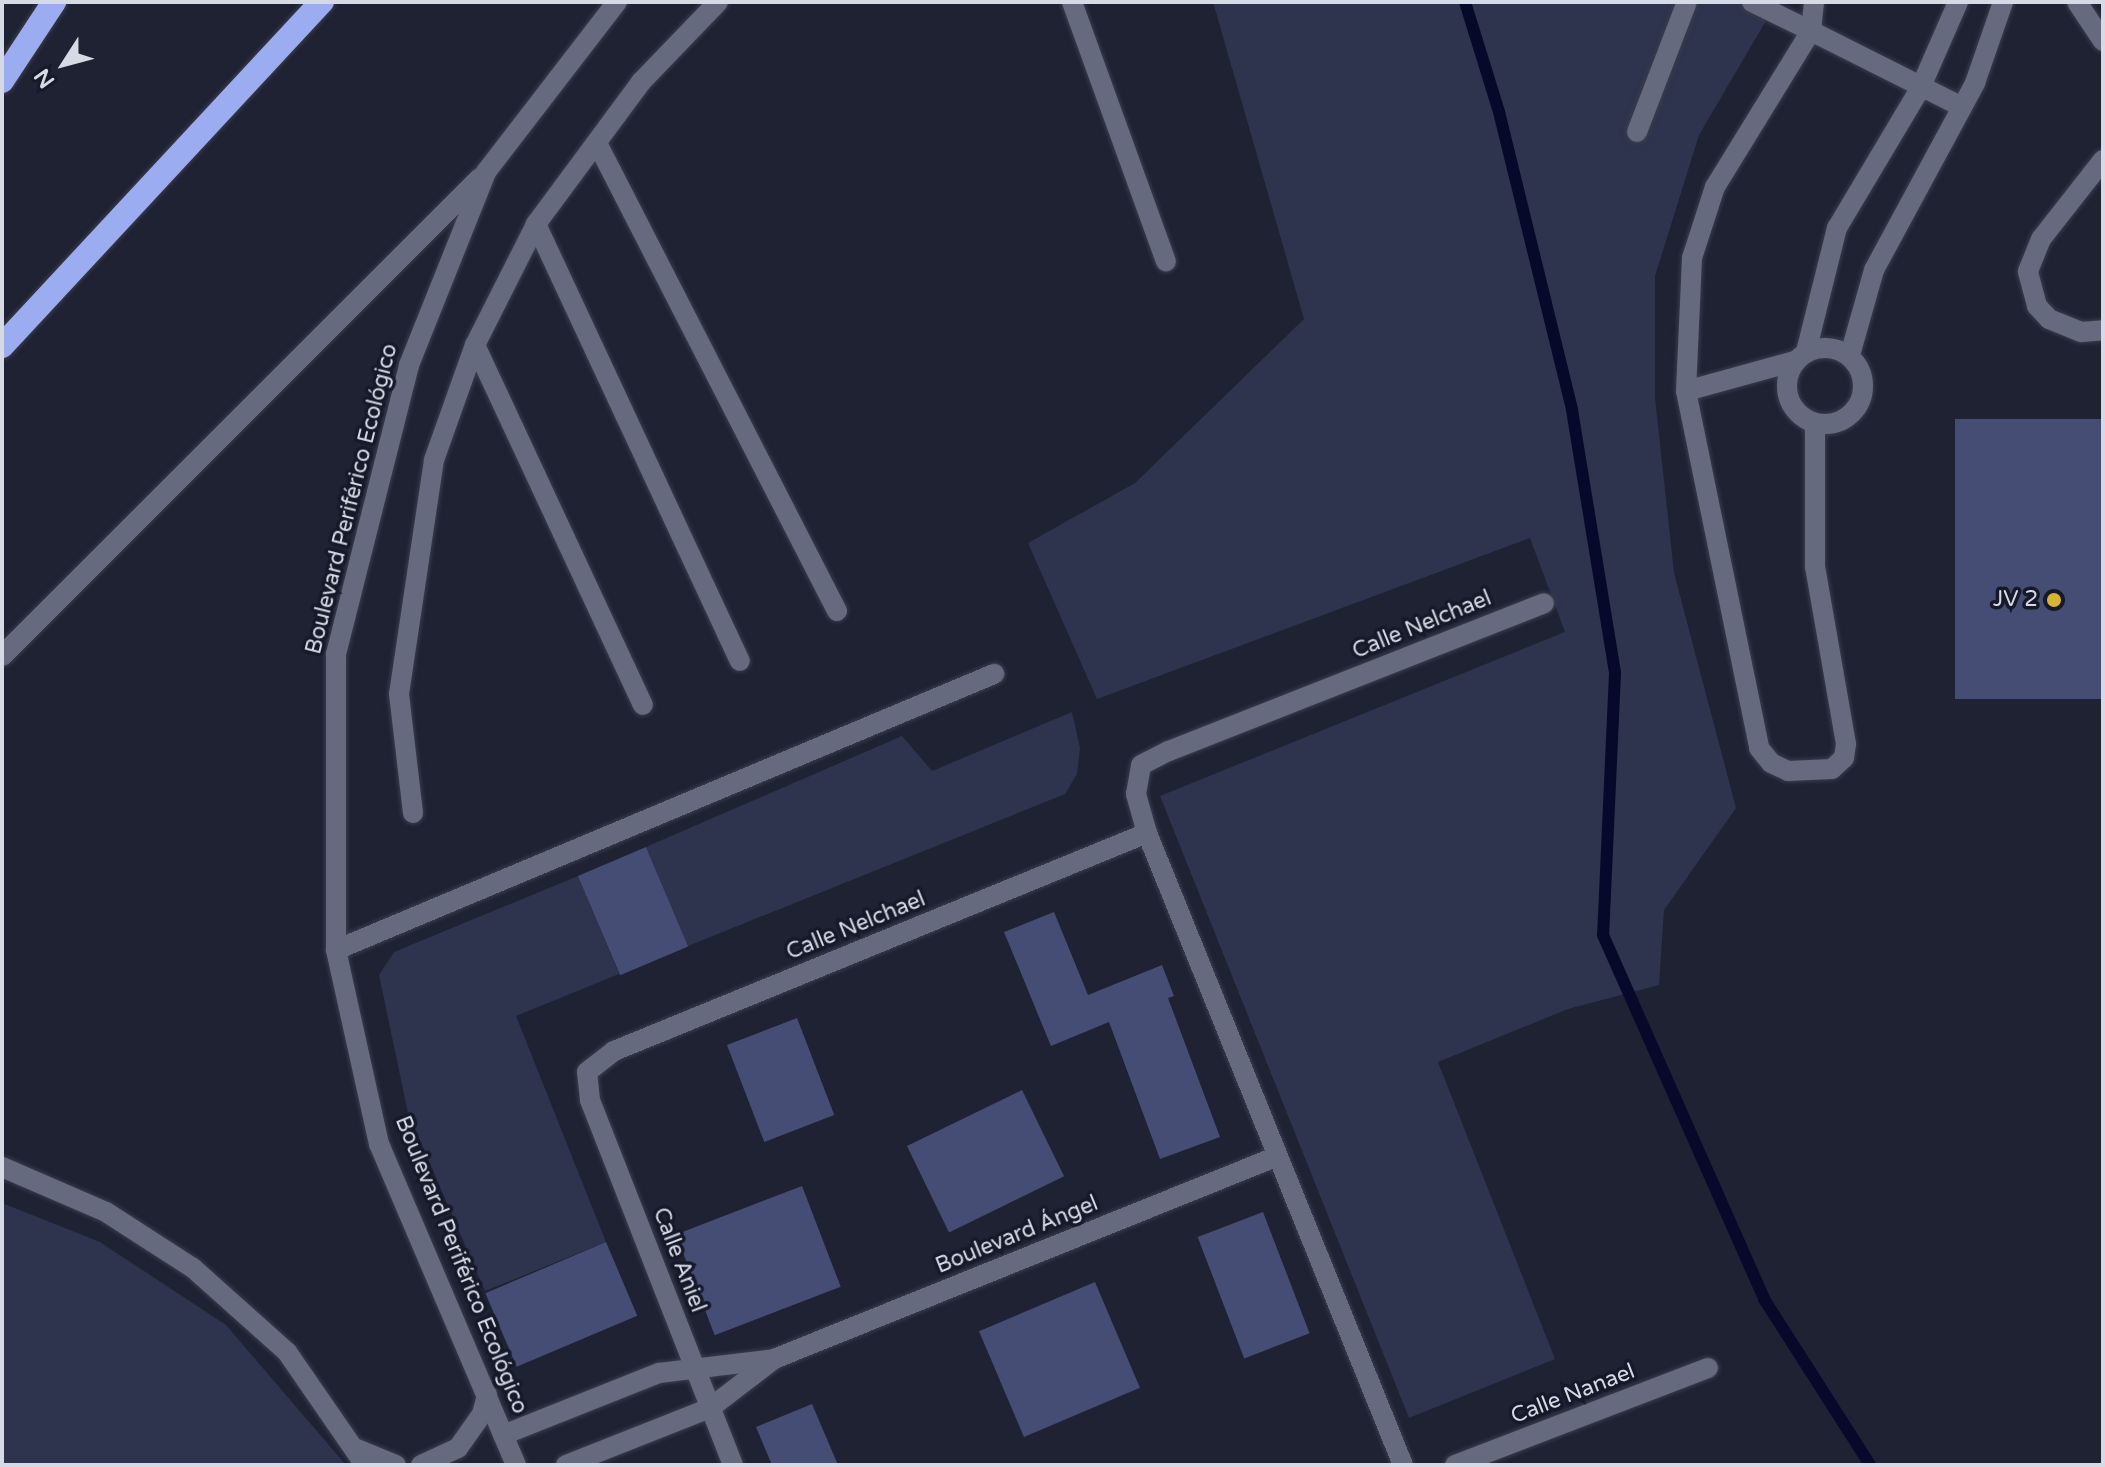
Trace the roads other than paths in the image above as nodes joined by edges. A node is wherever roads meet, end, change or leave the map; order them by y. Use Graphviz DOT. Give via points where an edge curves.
graph roads {
  1 [pos="54,2"];
  2 [pos="322,2"];
  3 [pos="617,2"];
  4 [pos="718,2"];
  5 [pos="1072,2"];
  6 [pos="1687,2"];
  7 [pos="1752,2"];
  8 [pos="1814,2"];
  9 [pos="1958,2"];
  10 [pos="2003,2"];
  11 [pos="2077,2"];
  12 [pos="1811,31"];
  13 [pos="2103,41"];
  14 [pos="2,81"];
  15 [pos="1920,89"];
  16 [pos="1962,107"];
  17 [pos="1637,132"];
  18 [pos="597,143"];
  19 [pos="2103,160"];
  20 [pos="486,172"];
  21 [pos="536,224"];
  22 [pos="1166,262"];
  23 [pos="2103,330"];
  24 [pos="475,345"];
  25 [pos="2,346"];
  26 [pos="1850,355"];
  27 [pos="1801,356"];
  28 [pos="1686,391"];
  29 [pos="1815,424"];
  30 [pos="1544,603"];
  31 [pos="837,611"];
  32 [pos="2,656"];
  33 [pos="740,661"];
  34 [pos="994,674"];
  35 [pos="643,705"];
  36 [pos="413,813"];
  37 [pos="1147,833"];
  38 [pos="336,950"];
  39 [pos="587,1072"];
  40 [pos="1278,1156"];
  41 [pos="2,1167"];
  42 [pos="774,1359"];
  43 [pos="695,1366"];
  44 [pos="1708,1368"];
  45 [pos="487,1395"];
  46 [pos="710,1408"];
  47 [pos="503,1435"];
  48 [pos="361,1457"];
  49 [pos="396,1465"];
  50 [pos="421,1465"];
  51 [pos="516,1465"];
  52 [pos="566,1465"];
  53 [pos="733,1465"];
  54 [pos="1403,1465"];
  55 [pos="1455,1465"];
  1 -- 14 [label="highway"];
  2 -- 25 [label="highway"];
  3 -- 20 [label="street, Boulevard Periférico Ecológico"];
  4 -- 18 [label="street" via="641,82"];
  5 -- 22 [label="street"];
  6 -- 17 [label="street"];
  7 -- 12 [label="street"];
  8 -- 12 [label="street"];
  9 -- 15 [label="street"];
  10 -- 16 [label="street"];
  11 -- 13 [label="street"];
  12 -- 15 [label="street"];
  12 -- 28 [label="street" via="1715,187 1692,258"];
  15 -- 16 [label="street"];
  15 -- 27 [label="street" via="1837,228"];
  16 -- 26 [label="street" via="1874,270"];
  18 -- 21 [label="street"];
  18 -- 31 [label="street"];
  19 -- 23 [label="street" via="2041,239 2028,272 2037,306 2049,319 2082,332"];
  20 -- 32 [label="street"];
  20 -- 38 [label="street, Boulevard Periférico Ecológico" via="409,365 336,654"];
  21 -- 24 [label="street"];
  21 -- 33 [label="street"];
  24 -- 35 [label="street"];
  24 -- 36 [label="street" via="434,460 399,694"];
  26 -- 27 [label="street" via="1821,347"];
  26 -- 29 [label="street" via="1864,382 1856,410 1844,420"];
  27 -- 28 [label="street"];
  27 -- 29 [label="street" via="1787,390 1801,416"];
  28 -- 29 [label="street" via="1759,748 1771,763 1788,771 1832,769 1844,758 1846,744 1815,567"];
  30 -- 37 [label="street, Calle Nelchael" via="1141,765 1136,794"];
  34 -- 38 [label="street"];
  37 -- 39 [label="street, Calle Nelchael" via="614,1051"];
  37 -- 40 [label="street"];
  38 -- 45 [label="street, Boulevard Periférico Ecológico" via="379,1144"];
  39 -- 43 [label="street, Calle Aniel" via="590,1100"];
  40 -- 42 [label="street, Boulevard Ángel"];
  40 -- 54 [label="street"];
  41 -- 48 [label="street" via="106,1212 193,1268 287,1352"];
  42 -- 43 [label="street, Boulevard Ángel"];
  42 -- 46 [label="street, Boulevard Ángel"];
  43 -- 46 [label="street, Calle Aniel"];
  43 -- 47 [label="street, Boulevard Ángel" via="659,1373"];
  44 -- 55 [label="street, Calle Nanael"];
  45 -- 47 [label="street, Boulevard Periférico Ecológico"];
  45 -- 50 [label="street" via="482,1414 458,1448"];
  46 -- 52 [label="street, Boulevard Ángel"];
  46 -- 53 [label="street, Calle Aniel"];
  47 -- 51 [label="street, Boulevard Periférico Ecológico"];
  48 -- 49 [label="street"];
}
